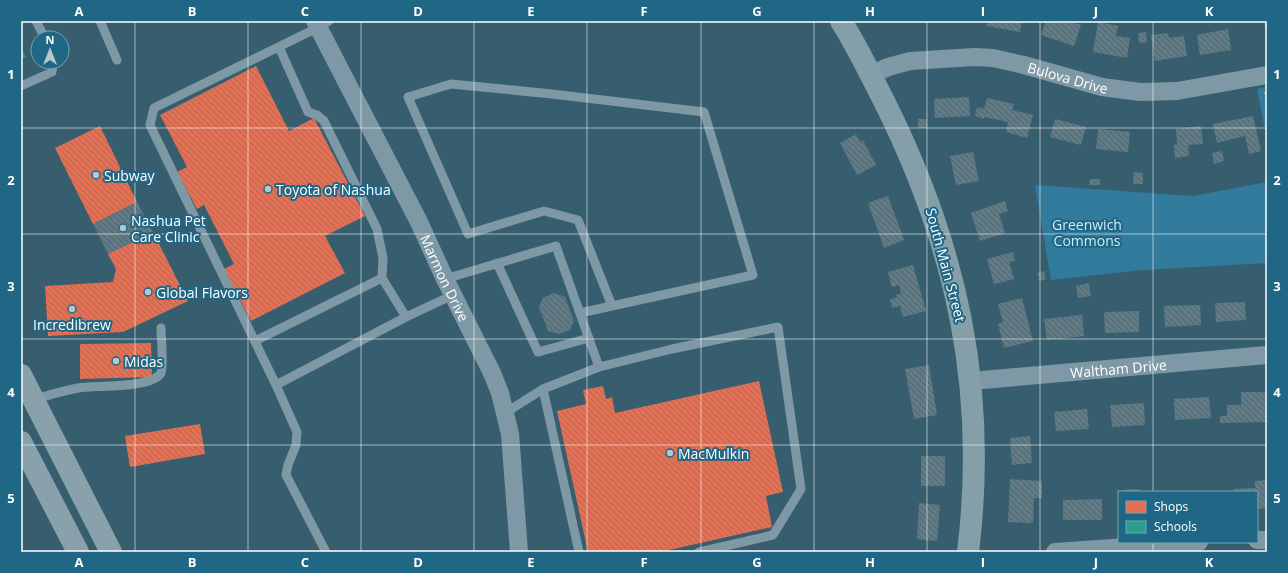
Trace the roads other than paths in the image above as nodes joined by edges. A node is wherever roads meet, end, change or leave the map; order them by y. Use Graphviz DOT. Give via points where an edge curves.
graph roads {
  1 [pos="36,21"];
  2 [pos="100,21"];
  3 [pos="841,21"];
  4 [pos="321,23"];
  5 [pos="41,30"];
  6 [pos="279,47"];
  7 [pos="117,60"];
  8 [pos="52,70"];
  9 [pos="871,75"];
  10 [pos="1266,84"];
  11 [pos="21,86"];
  12 [pos="497,263"];
  13 [pos="382,278"];
  14 [pos="449,287"];
  15 [pos="612,306"];
  16 [pos="580,313"];
  17 [pos="406,317"];
  18 [pos="161,328"];
  19 [pos="589,338"];
  20 [pos="255,341"];
  21 [pos="1267,355"];
  22 [pos="599,367"];
  23 [pos="21,375"];
  24 [pos="970,381"];
  25 [pos="276,385"];
  26 [pos="543,389"];
  27 [pos="34,400"];
  28 [pos="505,413"];
  29 [pos="21,442"];
  30 [pos="1185,543"];
  31 [pos="78,552"];
  32 [pos="111,552"];
  33 [pos="326,552"];
  34 [pos="519,552"];
  35 [pos="579,552"];
  36 [pos="699,552"];
  37 [pos="968,552"];
  38 [pos="1055,552"];
  1 -- 5 [label="lane"];
  2 -- 7 [label="lane"];
  3 -- 9 [label="street, South Main Street"];
  4 -- 6 [label="lane"];
  4 -- 14 [label="street, Marmon Drive"];
  6 -- 13 [label="lane" via="308,112 318,115 324,121 377,229 383,258"];
  6 -- 20 [label="lane" via="154,108 150,125"];
  8 -- 11 [label="lane"];
  9 -- 10 [label="street, Bulova Drive" via="910,61 974,57 1024,64 1102,87 1140,92"];
  9 -- 24 [label="street, South Main Street" via="912,161 938,230 960,312"];
  12 -- 14 [label="lane"];
  12 -- 16 [label="lane" via="556,246"];
  12 -- 19 [label="lane" via="538,352"];
  13 -- 17 [label="lane"];
  13 -- 20 [label="lane"];
  14 -- 17 [label="lane"];
  14 -- 28 [label="street, Marmon Drive" via="492,373"];
  15 -- 15 [label="lane" via="753,275 704,112 451,84 408,96 468,234 544,211 578,220"];
  15 -- 16 [label="lane"];
  16 -- 19 [label="lane"];
  17 -- 25 [label="lane"];
  18 -- 27 [label="lane" via="163,363 161,373 155,379 142,383 80,388"];
  19 -- 22 [label="lane"];
  20 -- 25 [label="lane"];
  21 -- 24 [label="street, Waltham Drive"];
  22 -- 26 [label="lane"];
  22 -- 36 [label="lane" via="778,327 801,489 773,535"];
  23 -- 27 [label="main road"];
  24 -- 37 [label="street, South Main Street" via="974,443 973,503"];
  25 -- 33 [label="lane" via="297,432 296,445 286,475"];
  26 -- 28 [label="lane"];
  26 -- 35 [label="lane"];
  27 -- 32 [label="main road"];
  28 -- 34 [label="street, Marmon Drive" via="510,441"];
  29 -- 31 [label="main road"];
  30 -- 38 [label="street"];
}
